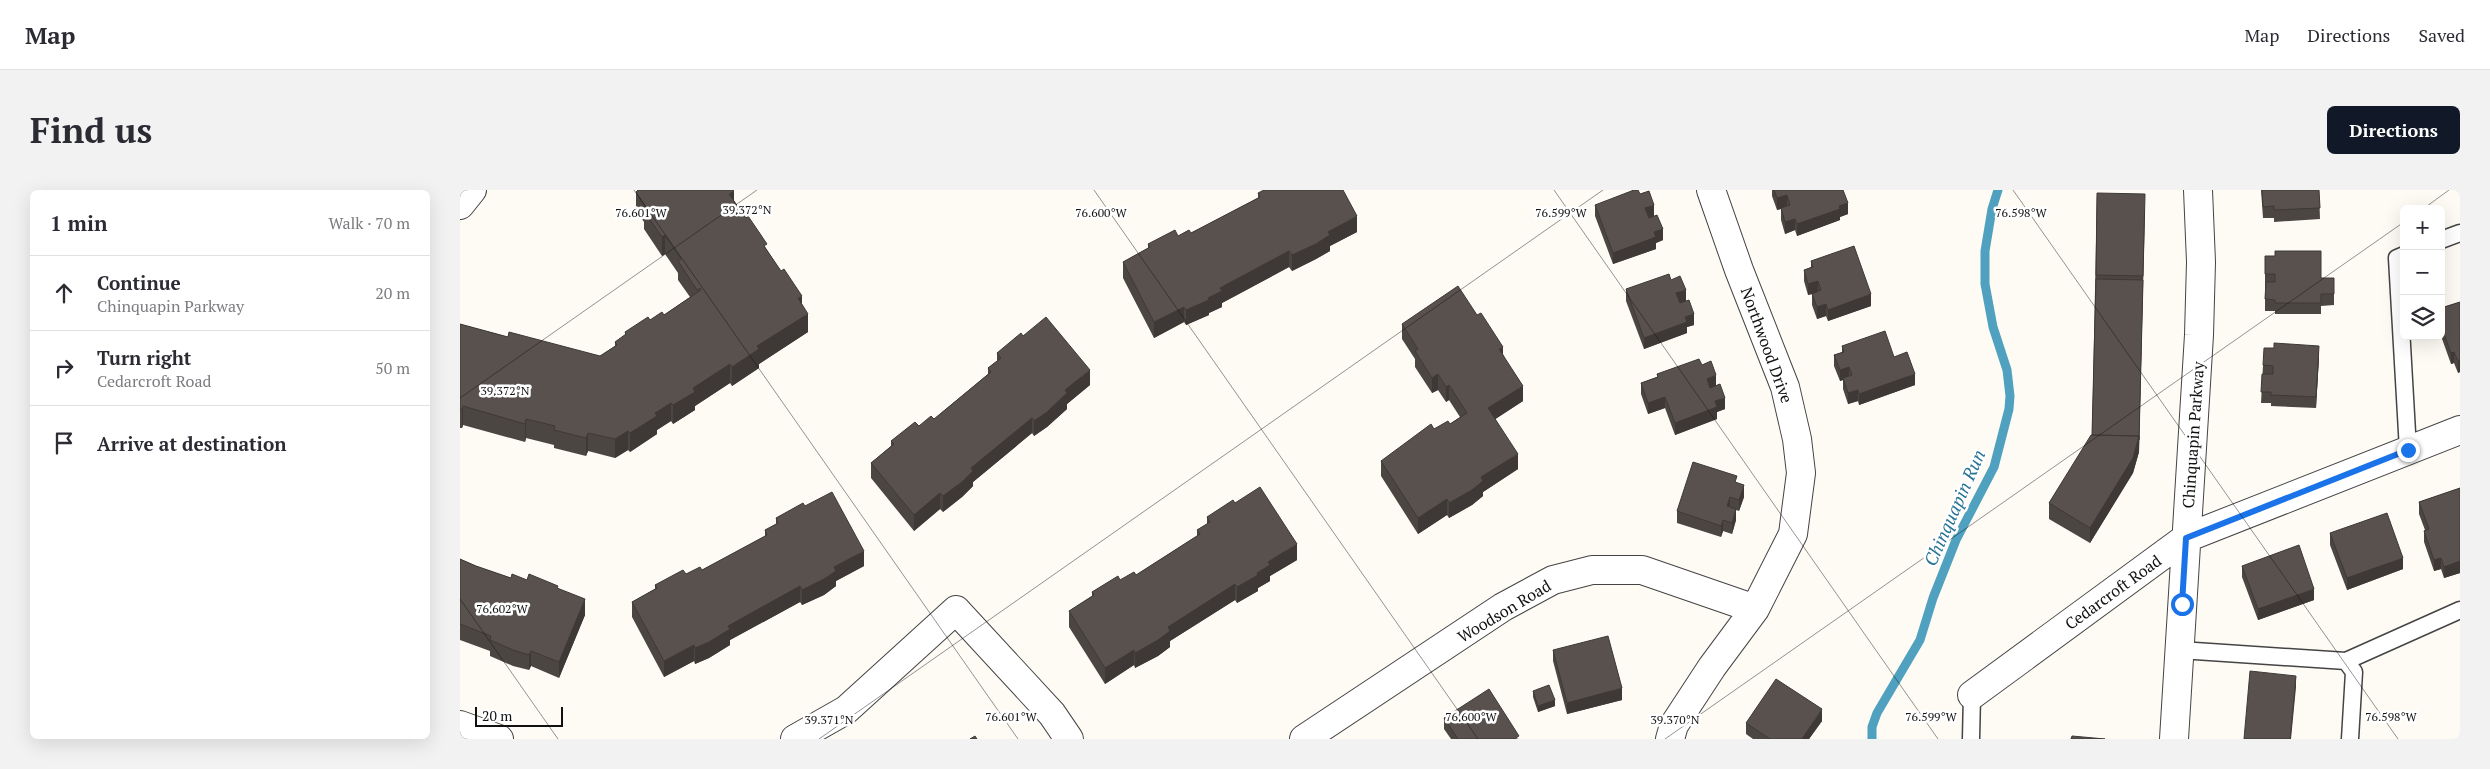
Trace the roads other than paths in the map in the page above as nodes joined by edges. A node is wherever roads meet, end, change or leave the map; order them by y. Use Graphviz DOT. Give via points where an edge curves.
graph roads {
  1 [pos="472,190"];
  2 [pos="1711,190"];
  3 [pos="2198,190"];
  4 [pos="460,205"];
  5 [pos="2460,233"];
  6 [pos="2445,239"];
  7 [pos="2400,257"];
  8 [pos="2460,430"];
  9 [pos="2408,450"];
  10 [pos="2186,538"];
  11 [pos="1755,609"];
  12 [pos="2460,610"];
  13 [pos="2180,650"];
  14 [pos="2346,661"];
  15 [pos="1972,695"];
  16 [pos="460,725"];
  17 [pos="499,739"];
  18 [pos="795,739"];
  19 [pos="1069,739"];
  20 [pos="1304,739"];
  21 [pos="1670,739"];
  22 [pos="1971,739"];
  23 [pos="2174,739"];
  24 [pos="2350,739"];
  1 -- 4 [label="street"];
  2 -- 11 [label="street, Northwood Drive" via="1785,387 1801,473 1793,534"];
  3 -- 10 [label="street, Chinquapin Parkway" via="2201,262 2199,335"];
  5 -- 6 [label="lane"];
  7 -- 9 [label="lane" via="2397,258"];
  8 -- 9 [label="street, Cedarcroft Road"];
  9 -- 10 [label="street, Cedarcroft Road"];
  10 -- 13 [label="street, Chinquapin Parkway"];
  10 -- 15 [label="street, Cedarcroft Road"];
  11 -- 20 [label="street, Woodson Road" via="1642,570 1592,570 1553,580 1503,607"];
  11 -- 21 [label="street, Northwood Drive" via="1674,725"];
  12 -- 14 [label="lane"];
  13 -- 14 [label="lane"];
  13 -- 23 [label="street, Chinquapin Parkway"];
  14 -- 24 [label="lane" via="2354,672"];
  15 -- 22 [label="lane"];
  16 -- 17 [label="street"];
  18 -- 19 [label="street" via="846,710 956,610 1052,714"];
}
